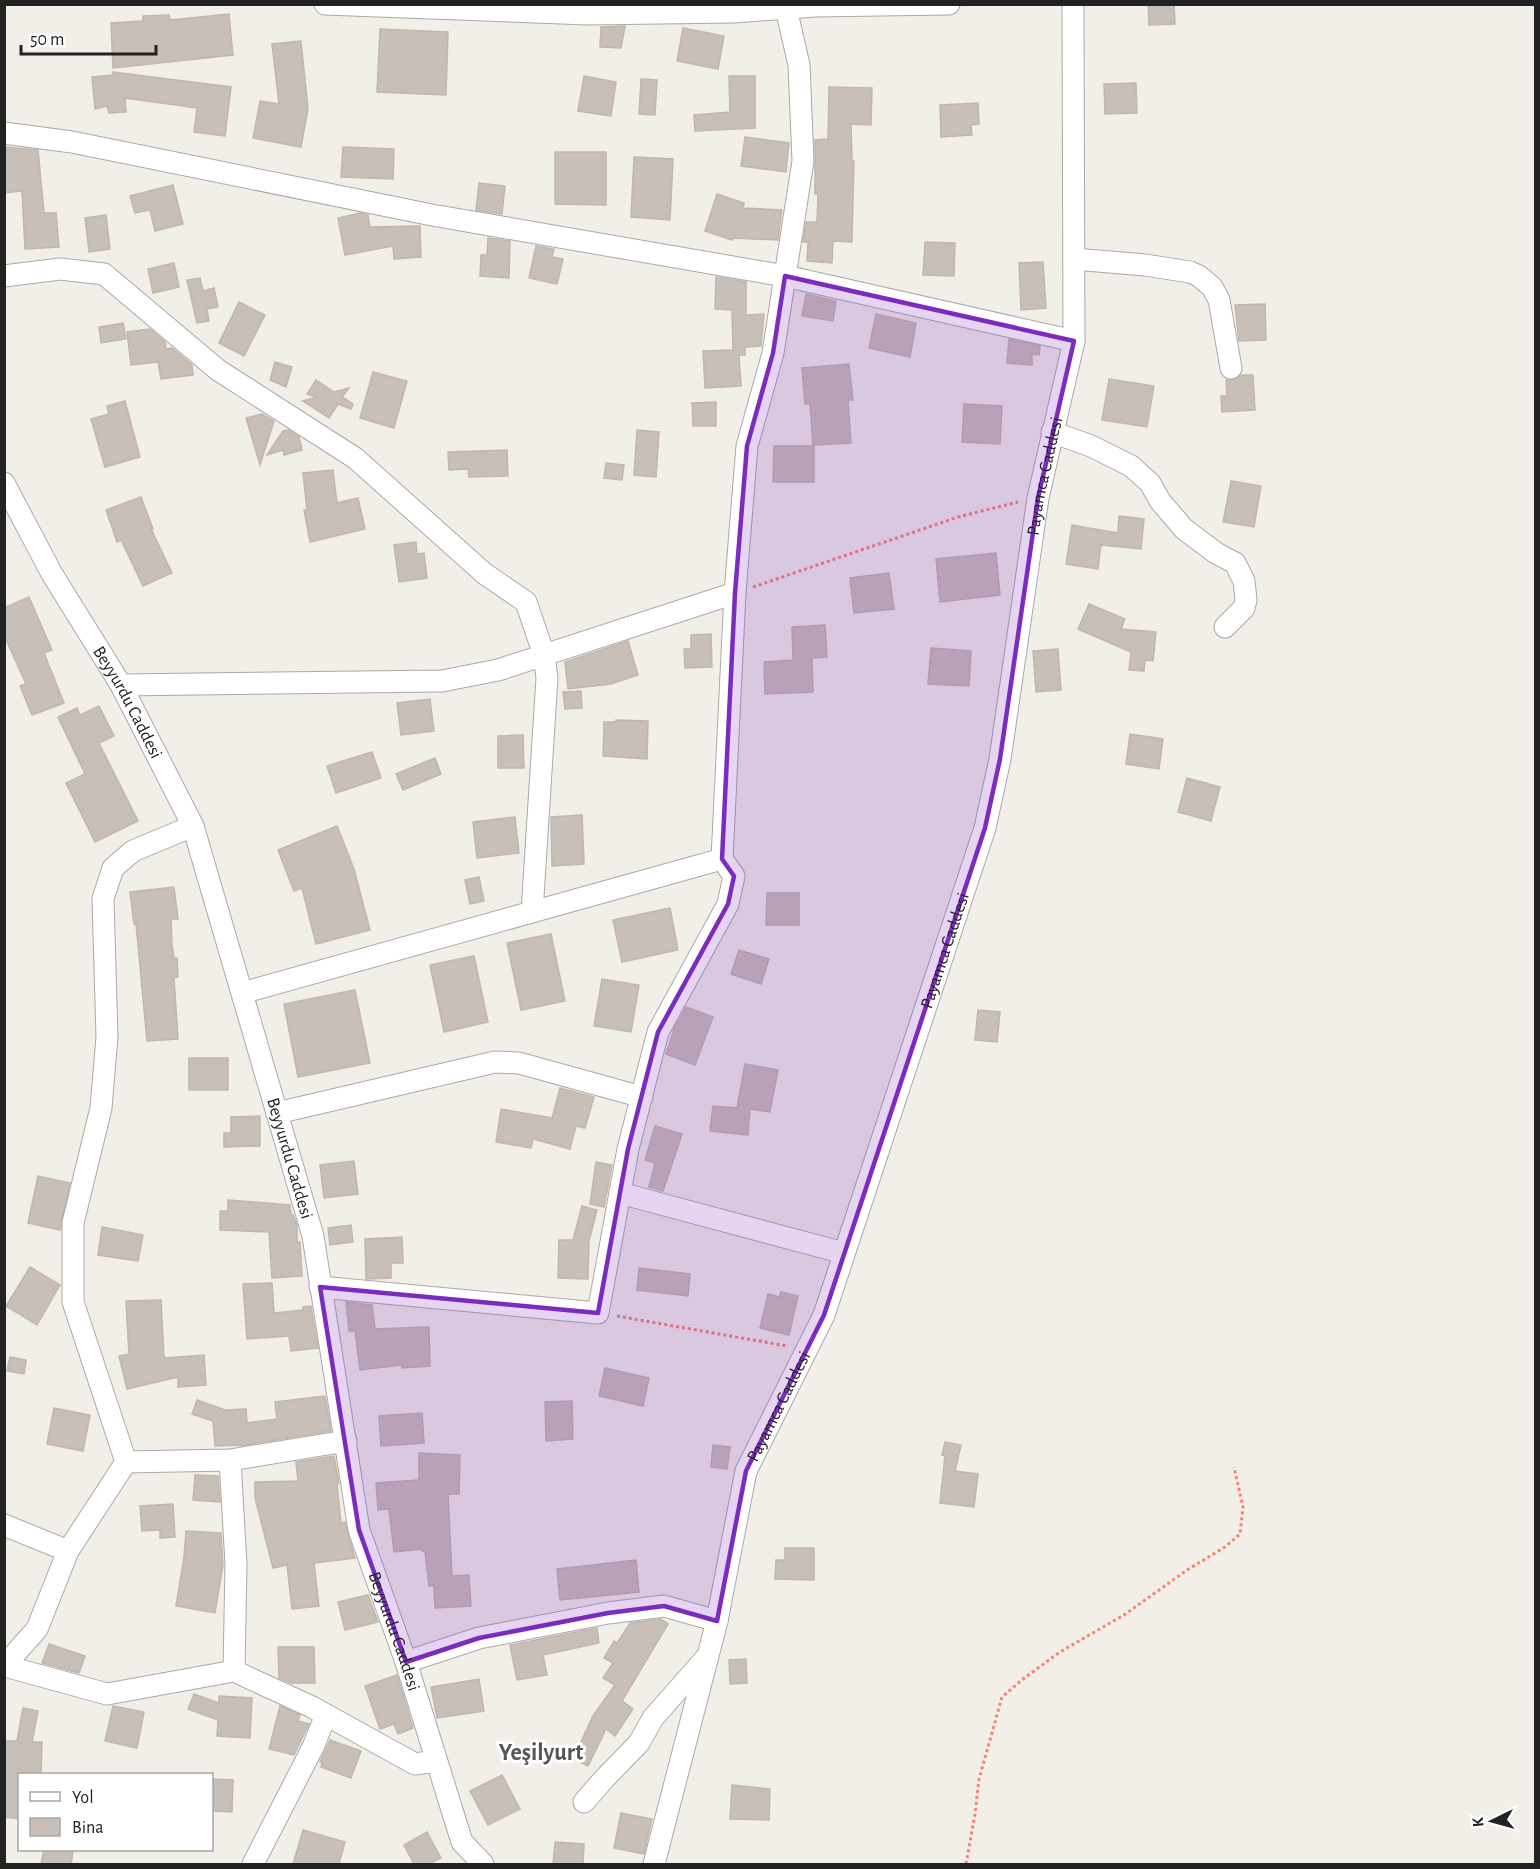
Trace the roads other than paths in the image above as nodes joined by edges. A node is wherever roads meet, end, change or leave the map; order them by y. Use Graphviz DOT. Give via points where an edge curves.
graph roads {
  1 [pos="325,4"];
  2 [pos="949,4"];
  3 [pos="1073,4"];
  4 [pos="786,7"];
  5 [pos="587,9"];
  6 [pos="4,133"];
  7 [pos="1074,259"];
  8 [pos="4,276"];
  9 [pos="785,276"];
  10 [pos="1074,341"];
  11 [pos="1231,368"];
  12 [pos="1052,432"];
  13 [pos="4,483"];
  14 [pos="14,523"];
  15 [pos="735,593"];
  16 [pos="1225,627"];
  17 [pos="544,654"];
  18 [pos="121,685"];
  19 [pos="193,826"];
  20 [pos="722,859"];
  21 [pos="532,912"];
  22 [pos="242,993"];
  23 [pos="642,1097"];
  24 [pos="277,1113"];
  25 [pos="620,1193"];
  26 [pos="844,1253"];
  27 [pos="320,1287"];
  28 [pos="346,1441"];
  29 [pos="230,1460"];
  30 [pos="126,1462"];
  31 [pos="4,1525"];
  32 [pos="68,1551"];
  33 [pos="717,1621"];
  34 [pos="708,1657"];
  35 [pos="406,1662"];
  36 [pos="4,1666"];
  37 [pos="234,1671"];
  38 [pos="327,1715"];
  39 [pos="436,1761"];
  40 [pos="584,1802"];
  41 [pos="253,1864"];
  42 [pos="483,1864"];
  43 [pos="654,1864"];
  1 -- 5 [label="street"];
  2 -- 4 [label="street"];
  3 -- 7 [label="street, Payamca Caddesi"];
  4 -- 5 [label="street"];
  4 -- 9 [label="street" via="799,65 803,161"];
  6 -- 9 [label="street" via="84,144 432,215"];
  7 -- 10 [label="street, Payamca Caddesi"];
  7 -- 11 [label="street" via="1145,265 1199,276 1219,300"];
  8 -- 17 [label="street" via="60,269 104,274 218,370 355,458 485,574 526,602"];
  9 -- 10 [label="street"];
  9 -- 15 [label="street" via="773,353 747,446"];
  10 -- 12 [label="street, Payamca Caddesi"];
  12 -- 16 [label="street" via="1131,466 1150,483 1184,530 1235,563 1244,581 1246,600 1244,608"];
  12 -- 26 [label="street, Payamca Caddesi" via="1038,498 1000,759 985,828"];
  13 -- 14 [label="street, Beyyurdu Caddesi"];
  14 -- 18 [label="street, Beyyurdu Caddesi" via="52,574"];
  15 -- 17 [label="street"];
  15 -- 20 [label="street"];
  17 -- 18 [label="street" via="498,670 442,681"];
  17 -- 21 [label="street" via="548,678"];
  18 -- 19 [label="street, Beyyurdu Caddesi"];
  19 -- 22 [label="street, Beyyurdu Caddesi"];
  19 -- 30 [label="street" via="133,851 113,868 104,898 105,1060 101,1108 74,1223 73,1302"];
  20 -- 21 [label="street"];
  20 -- 23 [label="street" via="734,876 728,904 658,1032"];
  21 -- 22 [label="street"];
  22 -- 24 [label="street, Beyyurdu Caddesi"];
  23 -- 24 [label="street" via="519,1064 495,1062"];
  23 -- 25 [label="street"];
  24 -- 27 [label="street, Beyyurdu Caddesi" via="313,1236"];
  25 -- 26 [label="street"];
  25 -- 27 [label="street" via="598,1313"];
  26 -- 33 [label="street, Payamca Caddesi" via="824,1315 746,1471"];
  27 -- 28 [label="street, Beyyurdu Caddesi"];
  28 -- 29 [label="street"];
  28 -- 35 [label="street, Beyyurdu Caddesi" via="359,1530"];
  29 -- 30 [label="street"];
  29 -- 37 [label="street" via="236,1564"];
  30 -- 32 [label="street"];
  31 -- 32 [label="street"];
  32 -- 36 [label="street" via="37,1629"];
  33 -- 34 [label="street, Payamca Caddesi"];
  33 -- 35 [label="street" via="664,1606 630,1610 479,1638"];
  34 -- 40 [label="street" via="653,1718 639,1743"];
  34 -- 43 [label="street, Payamca Caddesi"];
  35 -- 39 [label="street, Beyyurdu Caddesi"];
  36 -- 37 [label="street" via="107,1694"];
  37 -- 38 [label="street"];
  38 -- 39 [label="street" via="415,1764"];
  38 -- 41 [label="street"];
  39 -- 42 [label="street, Beyyurdu Caddesi" via="462,1842"];
}
